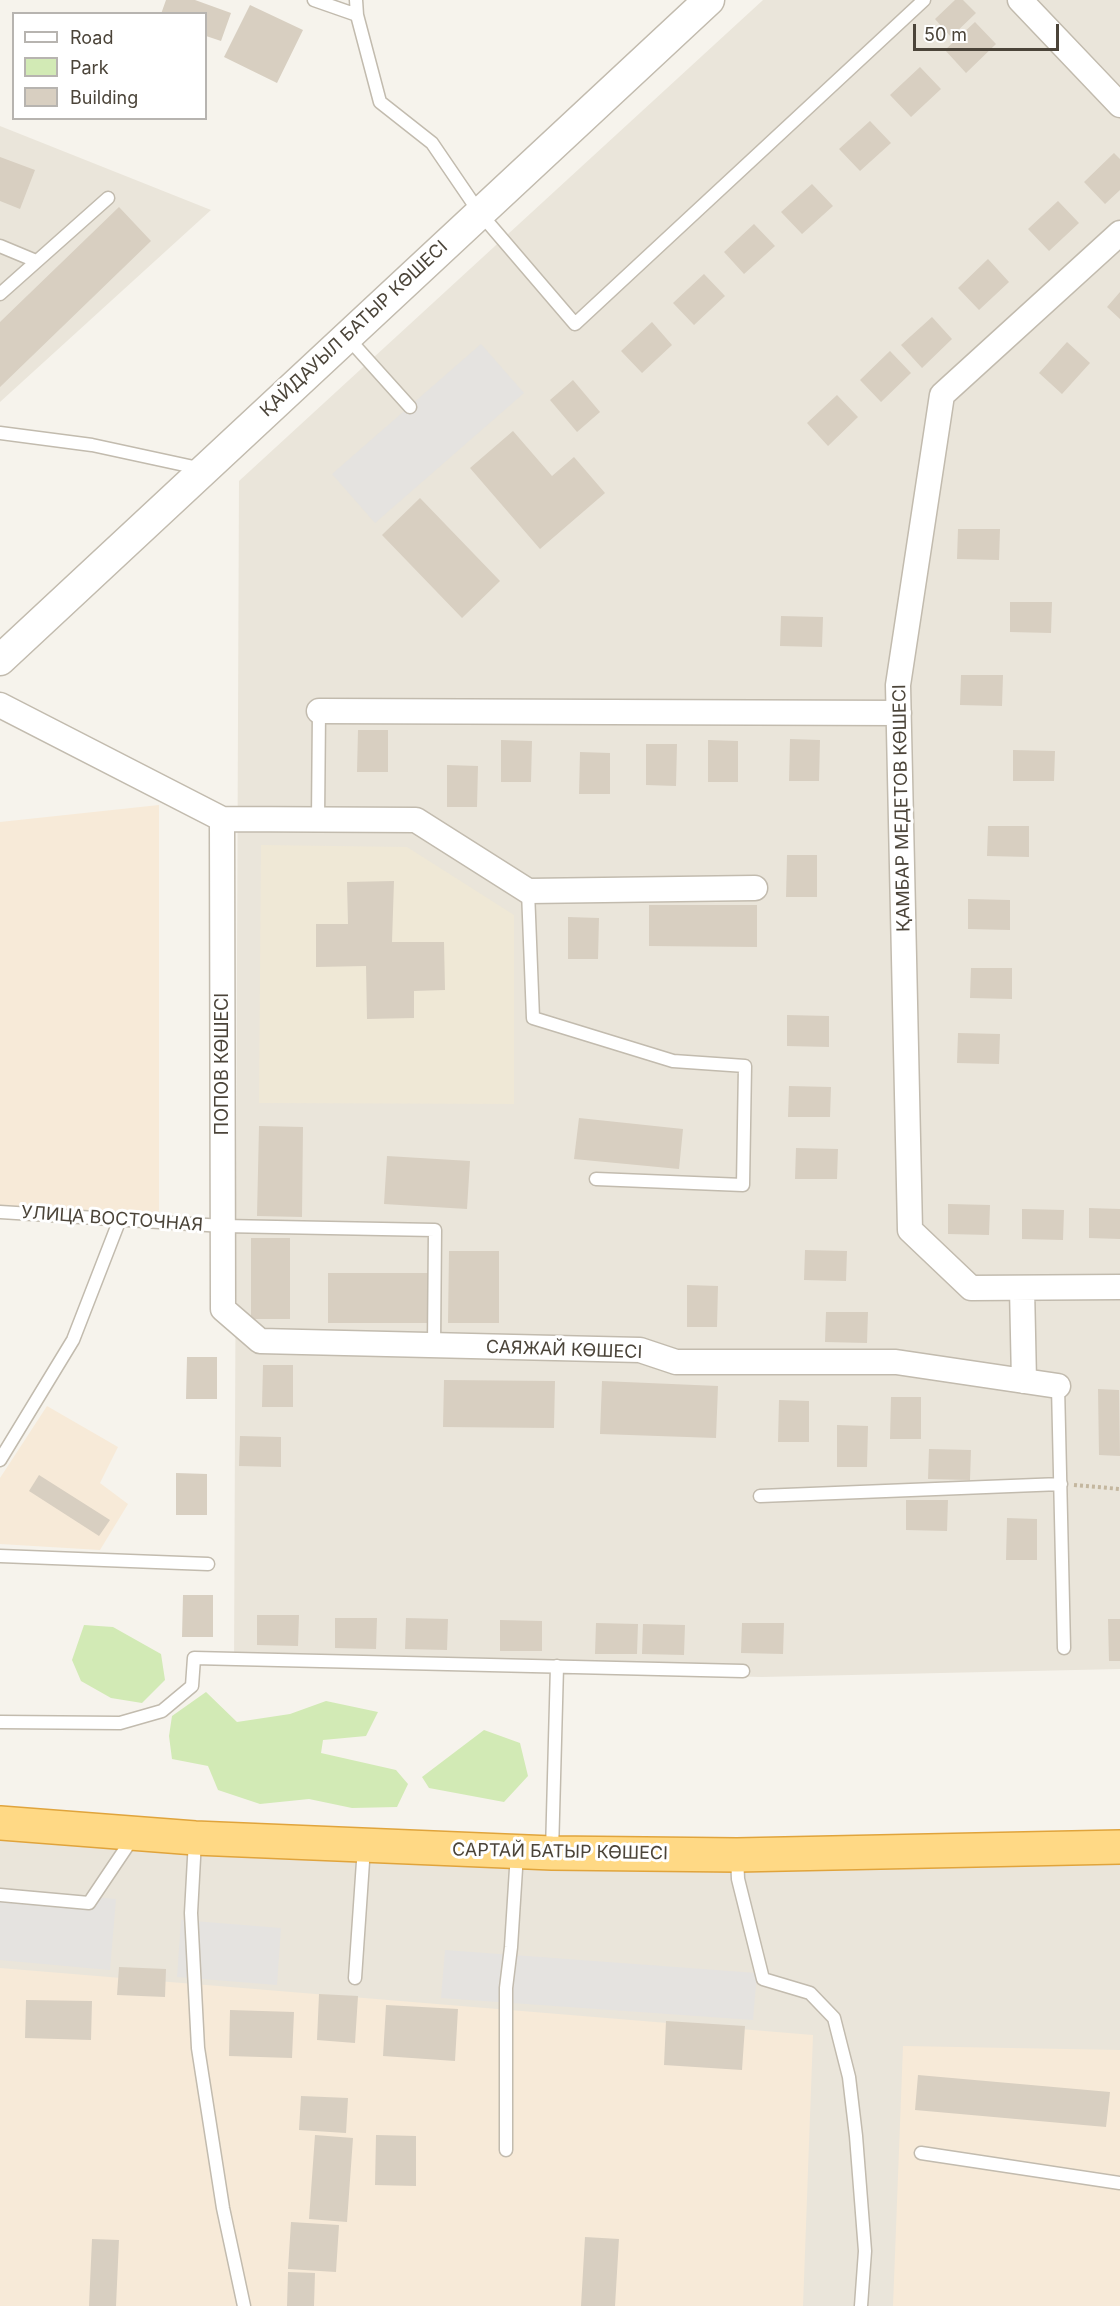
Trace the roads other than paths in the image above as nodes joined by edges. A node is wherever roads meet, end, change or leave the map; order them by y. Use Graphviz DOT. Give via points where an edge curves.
graph roads {
  1 [pos="314,0"];
  2 [pos="356,0"];
  3 [pos="709,0"];
  4 [pos="924,0"];
  5 [pos="1020,0"];
  6 [pos="357,15"];
  7 [pos="1120,105"];
  8 [pos="108,198"];
  9 [pos="479,212"];
  10 [pos="1120,234"];
  11 [pos="0,246"];
  12 [pos="36,261"];
  13 [pos="0,294"];
  14 [pos="346,336"];
  15 [pos="410,406"];
  16 [pos="0,433"];
  17 [pos="204,469"];
  18 [pos="0,660"];
  19 [pos="0,705"];
  20 [pos="319,711"];
  21 [pos="899,713"];
  22 [pos="222,819"];
  23 [pos="318,820"];
  24 [pos="755,888"];
  25 [pos="528,891"];
  26 [pos="596,1179"];
  27 [pos="0,1212"];
  28 [pos="120,1219"];
  29 [pos="223,1226"];
  30 [pos="1120,1287"];
  31 [pos="1022,1288"];
  32 [pos="223,1309"];
  33 [pos="434,1345"];
  34 [pos="1024,1381"];
  35 [pos="1058,1386"];
  36 [pos="0,1460"];
  37 [pos="1061,1484"];
  38 [pos="760,1496"];
  39 [pos="0,1556"];
  40 [pos="208,1564"];
  41 [pos="1064,1648"];
  42 [pos="557,1666"];
  43 [pos="743,1671"];
  44 [pos="0,1722"];
  45 [pos="0,1823"];
  46 [pos="136,1834"];
  47 [pos="195,1839"];
  48 [pos="364,1846"];
  49 [pos="1120,1846"];
  50 [pos="517,1852"];
  51 [pos="552,1853"];
  52 [pos="737,1855"];
  53 [pos="0,1895"];
  54 [pos="355,1978"];
  55 [pos="506,2150"];
  56 [pos="921,2153"];
  57 [pos="1120,2183"];
  58 [pos="244,2306"];
  59 [pos="861,2306"];
  1 -- 6 [label="lane"];
  2 -- 6 [label="lane"];
  3 -- 9 [label="street, ҚАЙДАУЫЛ БАТЫР КӨШЕСІ"];
  4 -- 9 [label="lane" via="575,324"];
  5 -- 7 [label="street"];
  6 -- 9 [label="lane" via="380,102 432,143"];
  8 -- 12 [label="lane"];
  9 -- 14 [label="street, ҚАЙДАУЫЛ БАТЫР КӨШЕСІ"];
  10 -- 21 [label="street, ҚАМБАР МЕДЕТОВ КӨШЕСІ" via="942,396 898,685"];
  11 -- 12 [label="lane"];
  12 -- 13 [label="lane"];
  14 -- 15 [label="lane"];
  14 -- 17 [label="street, ҚАЙДАУЫЛ БАТЫР КӨШЕСІ"];
  16 -- 17 [label="lane" via="92,445"];
  17 -- 18 [label="street, ҚАЙДАУЫЛ БАТЫР КӨШЕСІ"];
  19 -- 22 [label="street"];
  20 -- 21 [label="street"];
  20 -- 23 [label="lane"];
  21 -- 31 [label="street, ҚАМБАР МЕДЕТОВ КӨШЕСІ" via="910,1230 971,1288"];
  22 -- 23 [label="street"];
  22 -- 29 [label="street, ПОПОВ КӨШЕСІ"];
  23 -- 25 [label="street" via="416,820"];
  24 -- 25 [label="street"];
  25 -- 26 [label="lane" via="533,1018 673,1061 746,1066 743,1185"];
  27 -- 28 [label="lane, УЛИЦА ВОСТОЧНАЯ"];
  28 -- 29 [label="lane, УЛИЦА ВОСТОЧНАЯ"];
  28 -- 36 [label="lane" via="73,1340"];
  29 -- 32 [label="street, ПОПОВ КӨШЕСІ"];
  29 -- 33 [label="lane, УЛИЦА ВОСТОЧНАЯ" via="435,1230"];
  30 -- 31 [label="street, ҚАМБАР МЕДЕТОВ КӨШЕСІ"];
  31 -- 34 [label="street"];
  32 -- 33 [label="street, САЯЖАЙ КӨШЕСІ" via="260,1341"];
  33 -- 34 [label="street, САЯЖАЙ КӨШЕСІ" via="640,1350 676,1362 896,1362"];
  34 -- 35 [label="street, САЯЖАЙ КӨШЕСІ"];
  35 -- 37 [label="lane"];
  37 -- 38 [label="lane"];
  37 -- 41 [label="lane"];
  39 -- 40 [label="lane"];
  42 -- 43 [label="lane"];
  42 -- 44 [label="lane" via="194,1658 192,1686 162,1711 120,1723"];
  42 -- 51 [label="lane"];
  45 -- 46 [label="highway, САРТАЙ БАТЫР КӨШЕСІ"];
  46 -- 47 [label="highway, САРТАЙ БАТЫР КӨШЕСІ"];
  46 -- 53 [label="lane" via="89,1903"];
  47 -- 48 [label="highway, САРТАЙ БАТЫР КӨШЕСІ"];
  47 -- 58 [label="lane" via="190,1913 198,2048 223,2208"];
  48 -- 50 [label="highway, САРТАЙ БАТЫР КӨШЕСІ"];
  48 -- 54 [label="lane"];
  49 -- 52 [label="highway, САРТАЙ БАТЫР КӨШЕСІ"];
  50 -- 51 [label="highway, САРТАЙ БАТЫР КӨШЕСІ"];
  50 -- 55 [label="lane" via="506,1988"];
  51 -- 52 [label="highway, САРТАЙ БАТЫР КӨШЕСІ"];
  52 -- 59 [label="lane" via="738,1879 763,1979 810,1993 834,2018 849,2078 856,2136 865,2252"];
  56 -- 57 [label="lane"];
}
